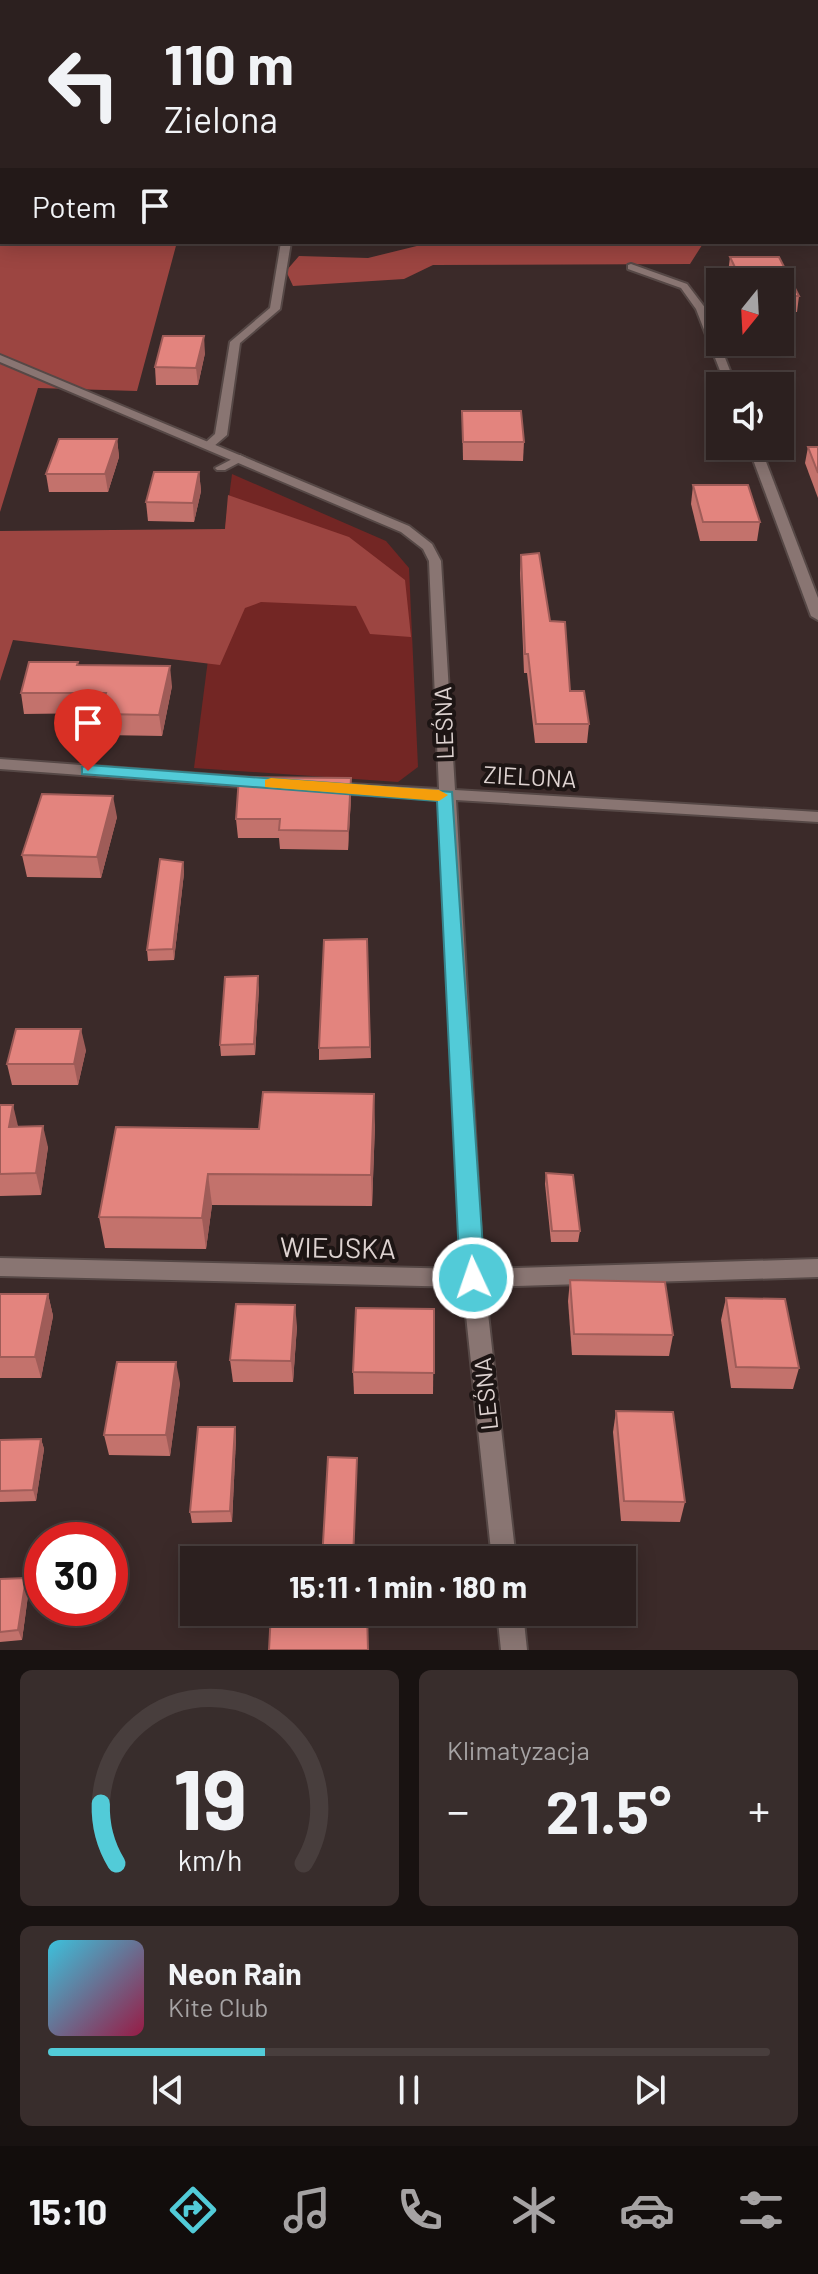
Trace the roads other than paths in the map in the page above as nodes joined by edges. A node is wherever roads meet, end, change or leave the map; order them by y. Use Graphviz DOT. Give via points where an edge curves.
graph roads {
  1 [pos="286,244"];
  2 [pos="631,267"];
  3 [pos="0,358"];
  4 [pos="726,372"];
  5 [pos="209,445"];
  6 [pos="240,458"];
  7 [pos="759,460"];
  8 [pos="221,468"];
  9 [pos="818,616"];
  10 [pos="0,764"];
  11 [pos="276,784"];
  12 [pos="322,787"];
  13 [pos="446,796"];
  14 [pos="818,817"];
  15 [pos="0,1267"];
  16 [pos="818,1268"];
  17 [pos="473,1278"];
  18 [pos="502,1546"];
  19 [pos="511,1626"];
  20 [pos="514,1650"];
  1 -- 5 [label="street" via="275,309 235,342 221,435"];
  2 -- 4 [label="street" via="684,286 701,309"];
  3 -- 5 [label="street, LEŚNA"];
  5 -- 6 [label="street, LEŚNA"];
  6 -- 8 [label="street"];
  6 -- 13 [label="street, LEŚNA" via="405,529 428,547 437,583"];
  7 -- 9 [label="street"];
  10 -- 11 [label="street"];
  12 -- 13 [label="street, ZIELONA"];
  13 -- 14 [label="street, ZIELONA"];
  13 -- 17 [label="street, LEŚNA"];
  15 -- 17 [label="street, WIEJSKA"];
  16 -- 17 [label="street, WIEJSKA"];
  17 -- 18 [label="street, LEŚNA"];
  19 -- 20 [label="street"];
}
